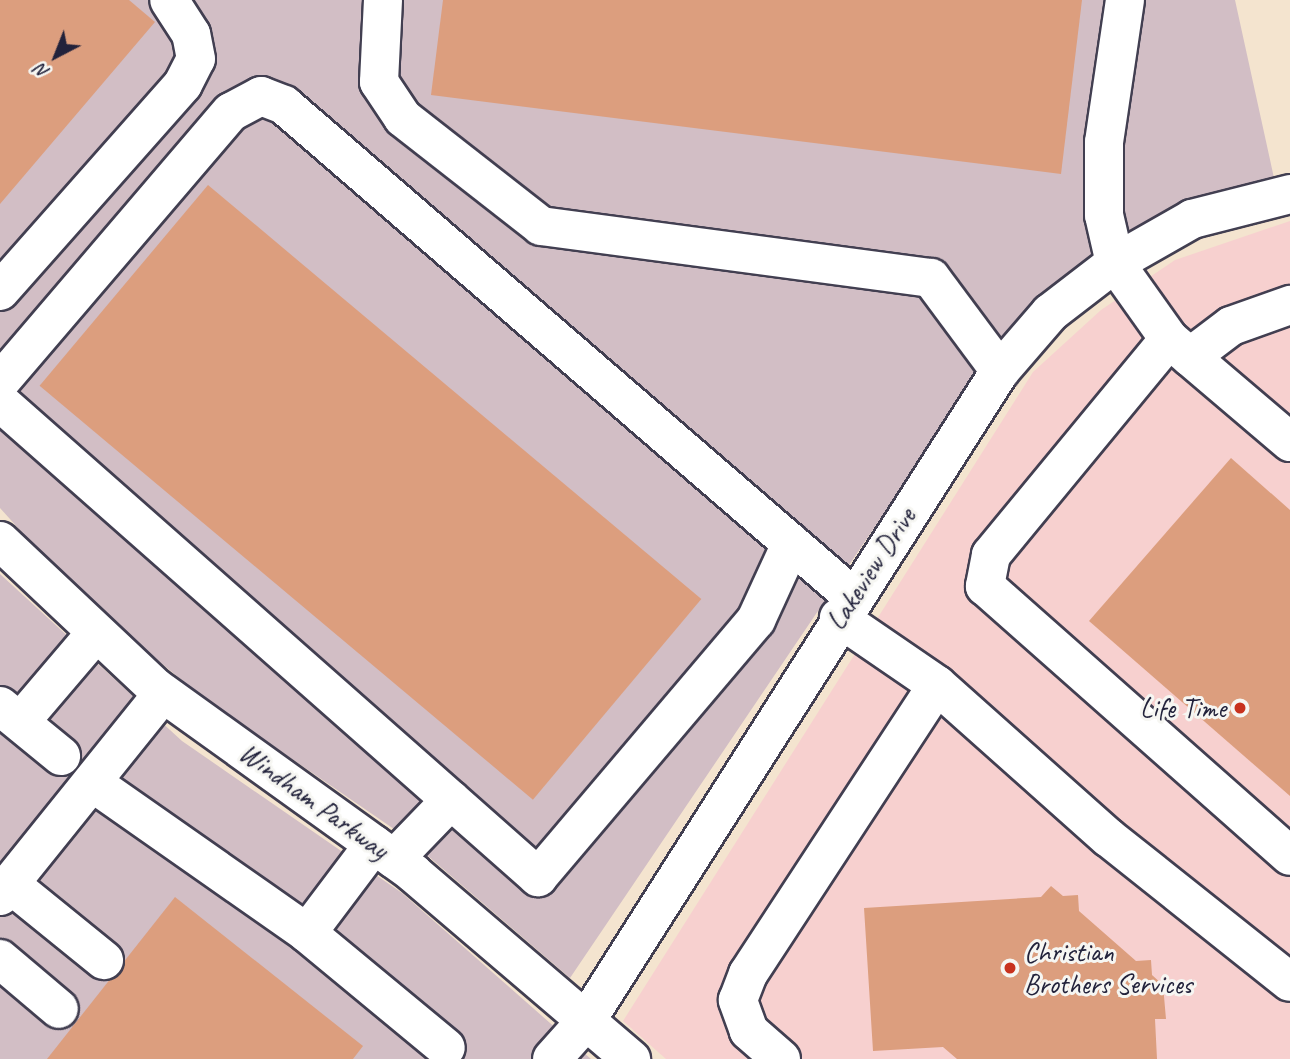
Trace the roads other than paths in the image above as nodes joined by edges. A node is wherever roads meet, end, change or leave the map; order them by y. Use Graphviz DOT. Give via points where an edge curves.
graph roads {
  1 [pos="169,0"];
  2 [pos="383,0"];
  3 [pos="1125,0"];
  4 [pos="1290,194"];
  5 [pos="1115,263"];
  6 [pos="0,291"];
  7 [pos="1290,305"];
  8 [pos="1180,348"];
  9 [pos="1000,371"];
  10 [pos="0,382"];
  11 [pos="0,402"];
  12 [pos="1290,442"];
  13 [pos="0,541"];
  14 [pos="791,544"];
  15 [pos="846,607"];
  16 [pos="96,633"];
  17 [pos="937,685"];
  18 [pos="163,693"];
  19 [pos="10,713"];
  20 [pos="61,756"];
  21 [pos="93,783"];
  22 [pos="451,800"];
  23 [pos="384,852"];
  24 [pos="1290,856"];
  25 [pos="5,890"];
  26 [pos="307,933"];
  27 [pos="0,959"];
  28 [pos="104,960"];
  29 [pos="1290,982"];
  30 [pos="59,1009"];
  31 [pos="586,1021"];
  32 [pos="446,1048"];
  33 [pos="552,1059"];
  34 [pos="631,1059"];
  35 [pos="781,1059"];
  1 -- 6 [label="street" via="191,34 196,59 183,84"];
  2 -- 9 [label="street" via="379,82 403,118 541,226 931,278"];
  3 -- 5 [label="street" via="1104,142 1104,215"];
  4 -- 5 [label="street, Lakeview Drive" via="1192,219"];
  5 -- 8 [label="street"];
  5 -- 9 [label="street, Lakeview Drive" via="1050,313"];
  7 -- 8 [label="street"];
  8 -- 12 [label="street"];
  8 -- 24 [label="street" via="992,555 985,586"];
  9 -- 15 [label="street, Lakeview Drive"];
  10 -- 14 [label="street" via="231,112 261,96 284,105"];
  11 -- 22 [label="street"];
  13 -- 16 [label="street, Windham Parkway"];
  14 -- 15 [label="street"];
  14 -- 22 [label="street" via="757,620 538,877"];
  15 -- 17 [label="street"];
  15 -- 31 [label="street, Lakeview Drive"];
  16 -- 18 [label="street, Windham Parkway"];
  16 -- 19 [label="street"];
  17 -- 29 [label="street" via="1109,838"];
  17 -- 35 [label="street" via="748,974 738,1000 749,1031"];
  18 -- 21 [label="street"];
  18 -- 23 [label="street, Windham Parkway"];
  19 -- 20 [label="street"];
  21 -- 25 [label="street"];
  21 -- 26 [label="street"];
  22 -- 23 [label="street"];
  23 -- 26 [label="street"];
  23 -- 31 [label="street, Windham Parkway"];
  25 -- 28 [label="street"];
  26 -- 32 [label="street"];
  27 -- 30 [label="street"];
  31 -- 33 [label="street, Lakeview Drive"];
  31 -- 34 [label="street, Windham Parkway"];
}
